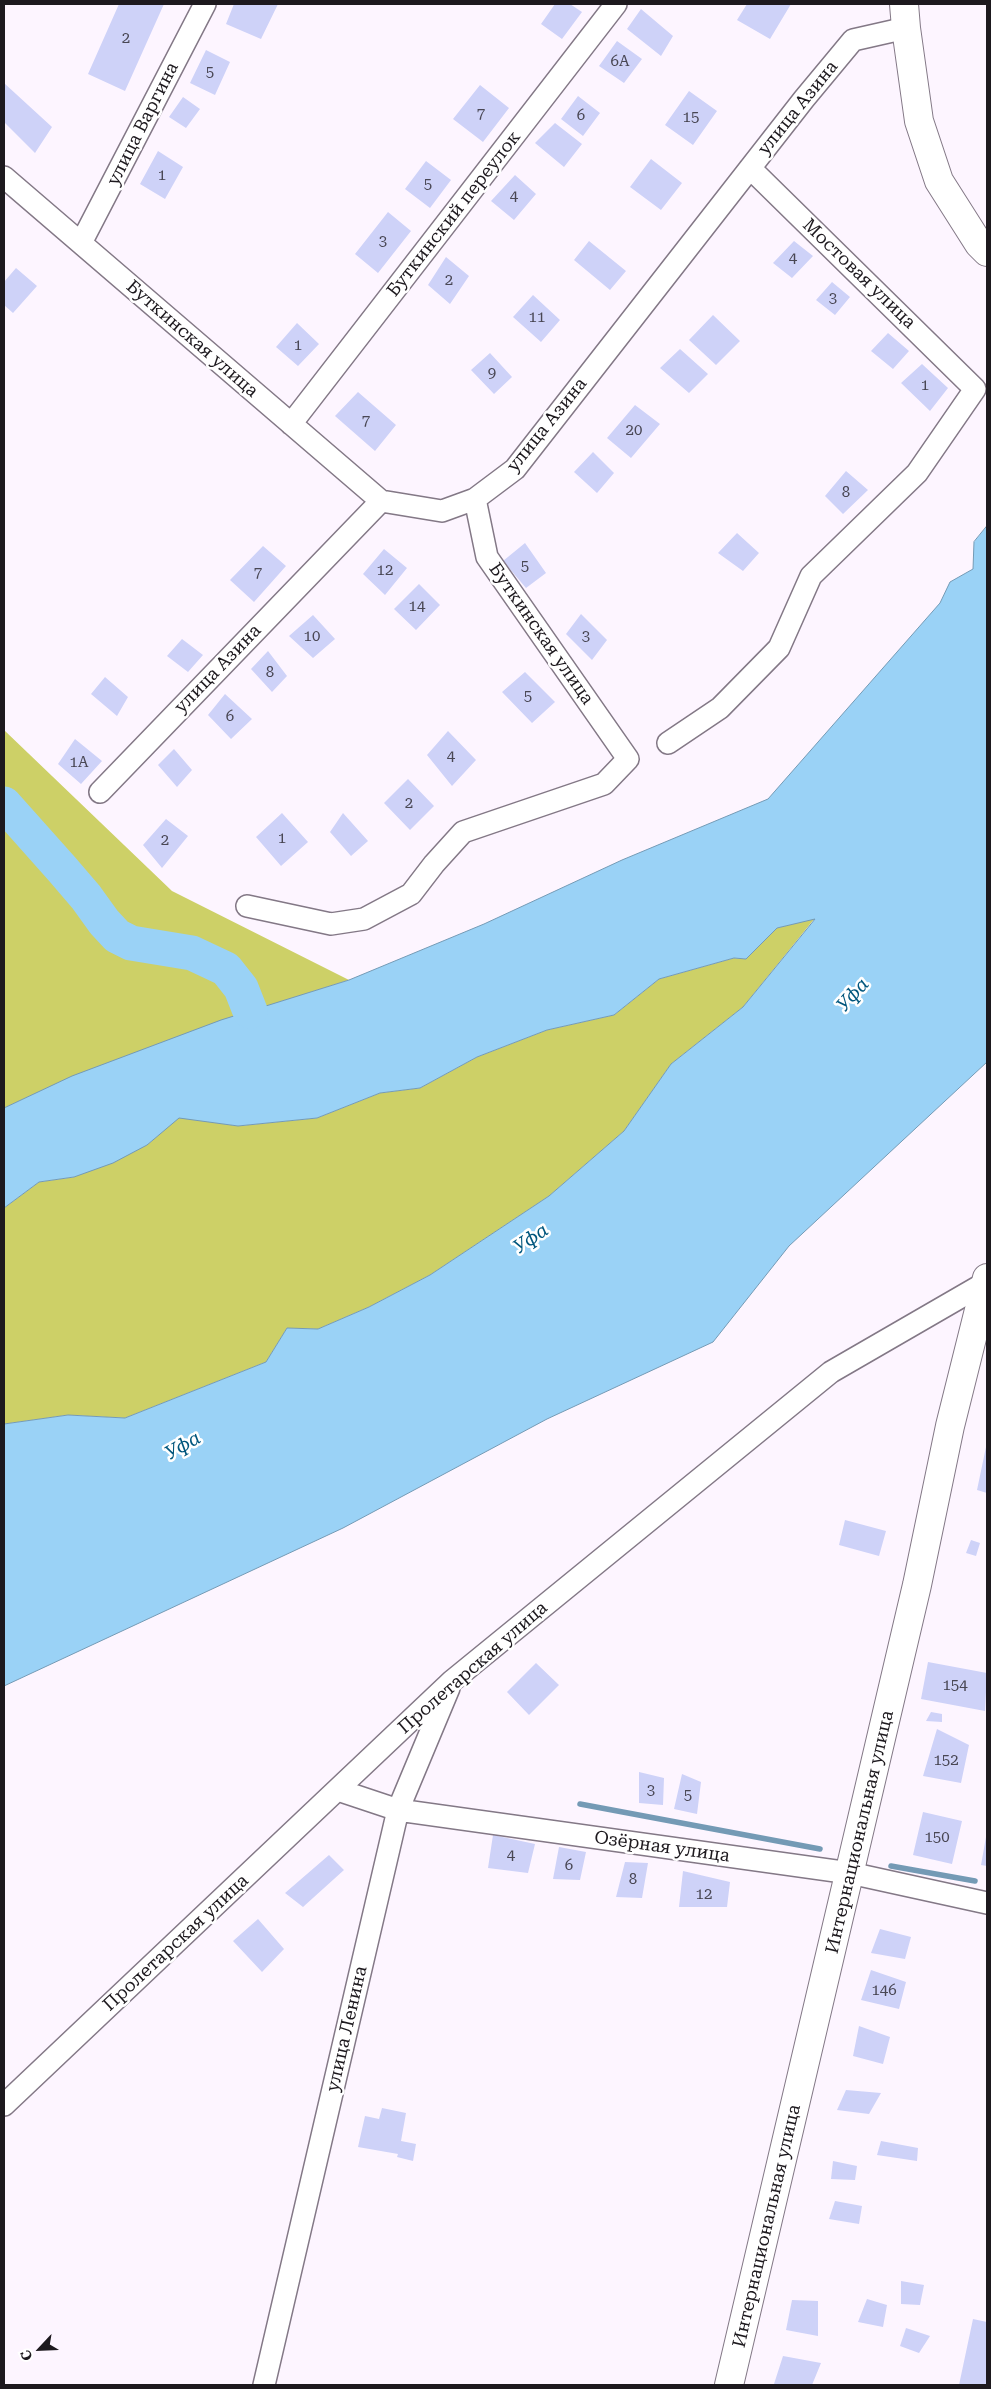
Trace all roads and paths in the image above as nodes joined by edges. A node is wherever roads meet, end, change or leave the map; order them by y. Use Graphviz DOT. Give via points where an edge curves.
graph roads {
  1 [pos="205,4"];
  2 [pos="616,4"];
  3 [pos="905,16"];
  4 [pos="750,168"];
  5 [pos="4,177"];
  6 [pos="81,244"];
  7 [pos="987,252"];
  8 [pos="291,424"];
  9 [pos="475,499"];
  10 [pos="380,501"];
  11 [pos="668,744"];
  12 [pos="100,792"];
  13 [pos="247,906"];
  14 [pos="986,1281"];
  15 [pos="452,1681"];
  16 [pos="338,1790"];
  17 [pos="398,1810"];
  18 [pos="850,1873"];
  19 [pos="987,1903"];
  20 [pos="4,2106"];
  21 [pos="264,2385"];
  22 [pos="729,2385"];
  1 -- 6 [label="street, улица Варгина"];
  2 -- 8 [label="street, Буткинский переулок"];
  3 -- 4 [label="street, улица Азина" via="853,40"];
  3 -- 7 [label="main road" via="919,121 939,181"];
  4 -- 9 [label="street, улица Азина" via="515,469"];
  4 -- 11 [label="street, Мостовая улица" via="975,389 917,473 811,576 779,648 720,708"];
  5 -- 6 [label="street, Буткинская улица"];
  6 -- 8 [label="street, Буткинская улица"];
  8 -- 10 [label="street, Буткинская улица"];
  9 -- 10 [label="street, улица Азина" via="442,511"];
  9 -- 13 [label="street, Буткинская улица" via="487,557 628,759 604,784 464,832 411,894 364,919 331,924"];
  10 -- 12 [label="street, улица Азина"];
  14 -- 15 [label="street, Пролетарская улица" via="831,1372"];
  14 -- 18 [label="main road, Интернациональная улица" via="950,1426 917,1585"];
  15 -- 16 [label="street, Пролетарская улица"];
  15 -- 17 [label="street, улица Ленина"];
  16 -- 17 [label="street, Озёрная улица"];
  16 -- 20 [label="street, Пролетарская улица"];
  17 -- 18 [label="street, Озёрная улица"];
  17 -- 21 [label="street, улица Ленина"];
  18 -- 19 [label="street, Озёрная улица"];
  18 -- 22 [label="main road, Интернациональная улица"];
}
